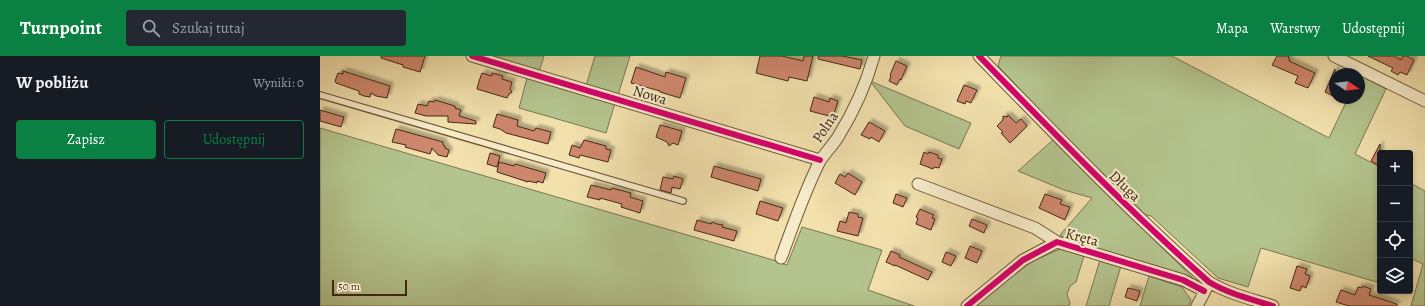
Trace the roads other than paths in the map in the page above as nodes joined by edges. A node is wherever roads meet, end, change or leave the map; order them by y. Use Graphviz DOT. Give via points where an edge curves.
graph roads {
  1 [pos="472,56"];
  2 [pos="874,56"];
  3 [pos="979,56"];
  4 [pos="1334,56"];
  5 [pos="320,95"];
  6 [pos="1425,102"];
  7 [pos="820,160"];
  8 [pos="918,184"];
  9 [pos="683,201"];
  10 [pos="1057,242"];
  11 [pos="781,258"];
  12 [pos="1207,287"];
  13 [pos="967,306"];
  14 [pos="1197,306"];
  15 [pos="1273,306"];
  1 -- 7 [label="street, Nowa"];
  2 -- 7 [label="street, Polna" via="853,111 837,139"];
  3 -- 12 [label="street, Długa"];
  4 -- 6 [label="street"];
  5 -- 9 [label="lane"];
  7 -- 11 [label="street, Polna"];
  8 -- 10 [label="street, Kręta" via="1035,228"];
  10 -- 12 [label="street, Kręta"];
  10 -- 13 [label="street, Kręta" via="1023,260"];
  12 -- 14 [label="street"];
  12 -- 15 [label="street, Długa" via="1218,287"];
}
